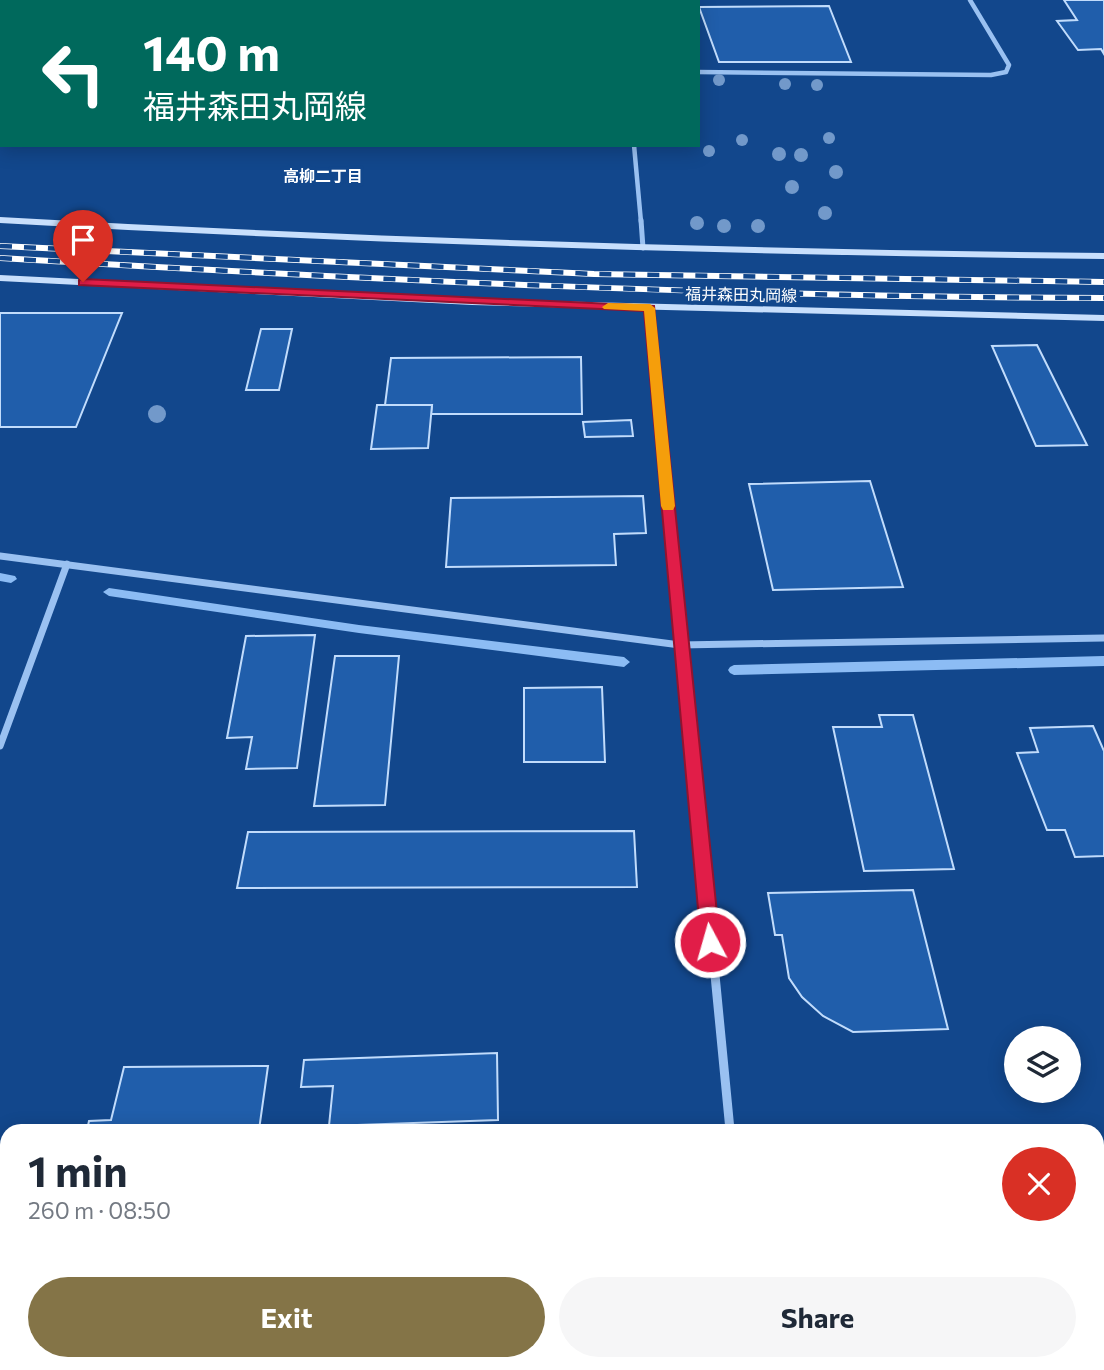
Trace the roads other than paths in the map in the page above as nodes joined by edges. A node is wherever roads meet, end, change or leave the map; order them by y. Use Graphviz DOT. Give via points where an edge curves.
graph roads {
  1 [pos="970,0"];
  2 [pos="700,72"];
  3 [pos="634,147"];
  4 [pos="0,219"];
  5 [pos="643,248"];
  6 [pos="1104,256"];
  7 [pos="0,278"];
  8 [pos="650,308"];
  9 [pos="1104,318"];
  10 [pos="0,556"];
  11 [pos="67,565"];
  12 [pos="1104,638"];
  13 [pos="680,645"];
  14 [pos="0,747"];
  15 [pos="729,1124"];
  1 -- 2 [label="street" via="1009,65 1006,72"];
  3 -- 5 [label="street"];
  4 -- 5 [label="main road"];
  5 -- 6 [label="main road"];
  7 -- 8 [label="main road, 福井森田丸岡線"];
  8 -- 9 [label="main road, 福井森田丸岡線"];
  8 -- 13 [label="street"];
  10 -- 11 [label="street"];
  11 -- 13 [label="street"];
  11 -- 14 [label="street"];
  12 -- 13 [label="street"];
  13 -- 15 [label="street"];
}
